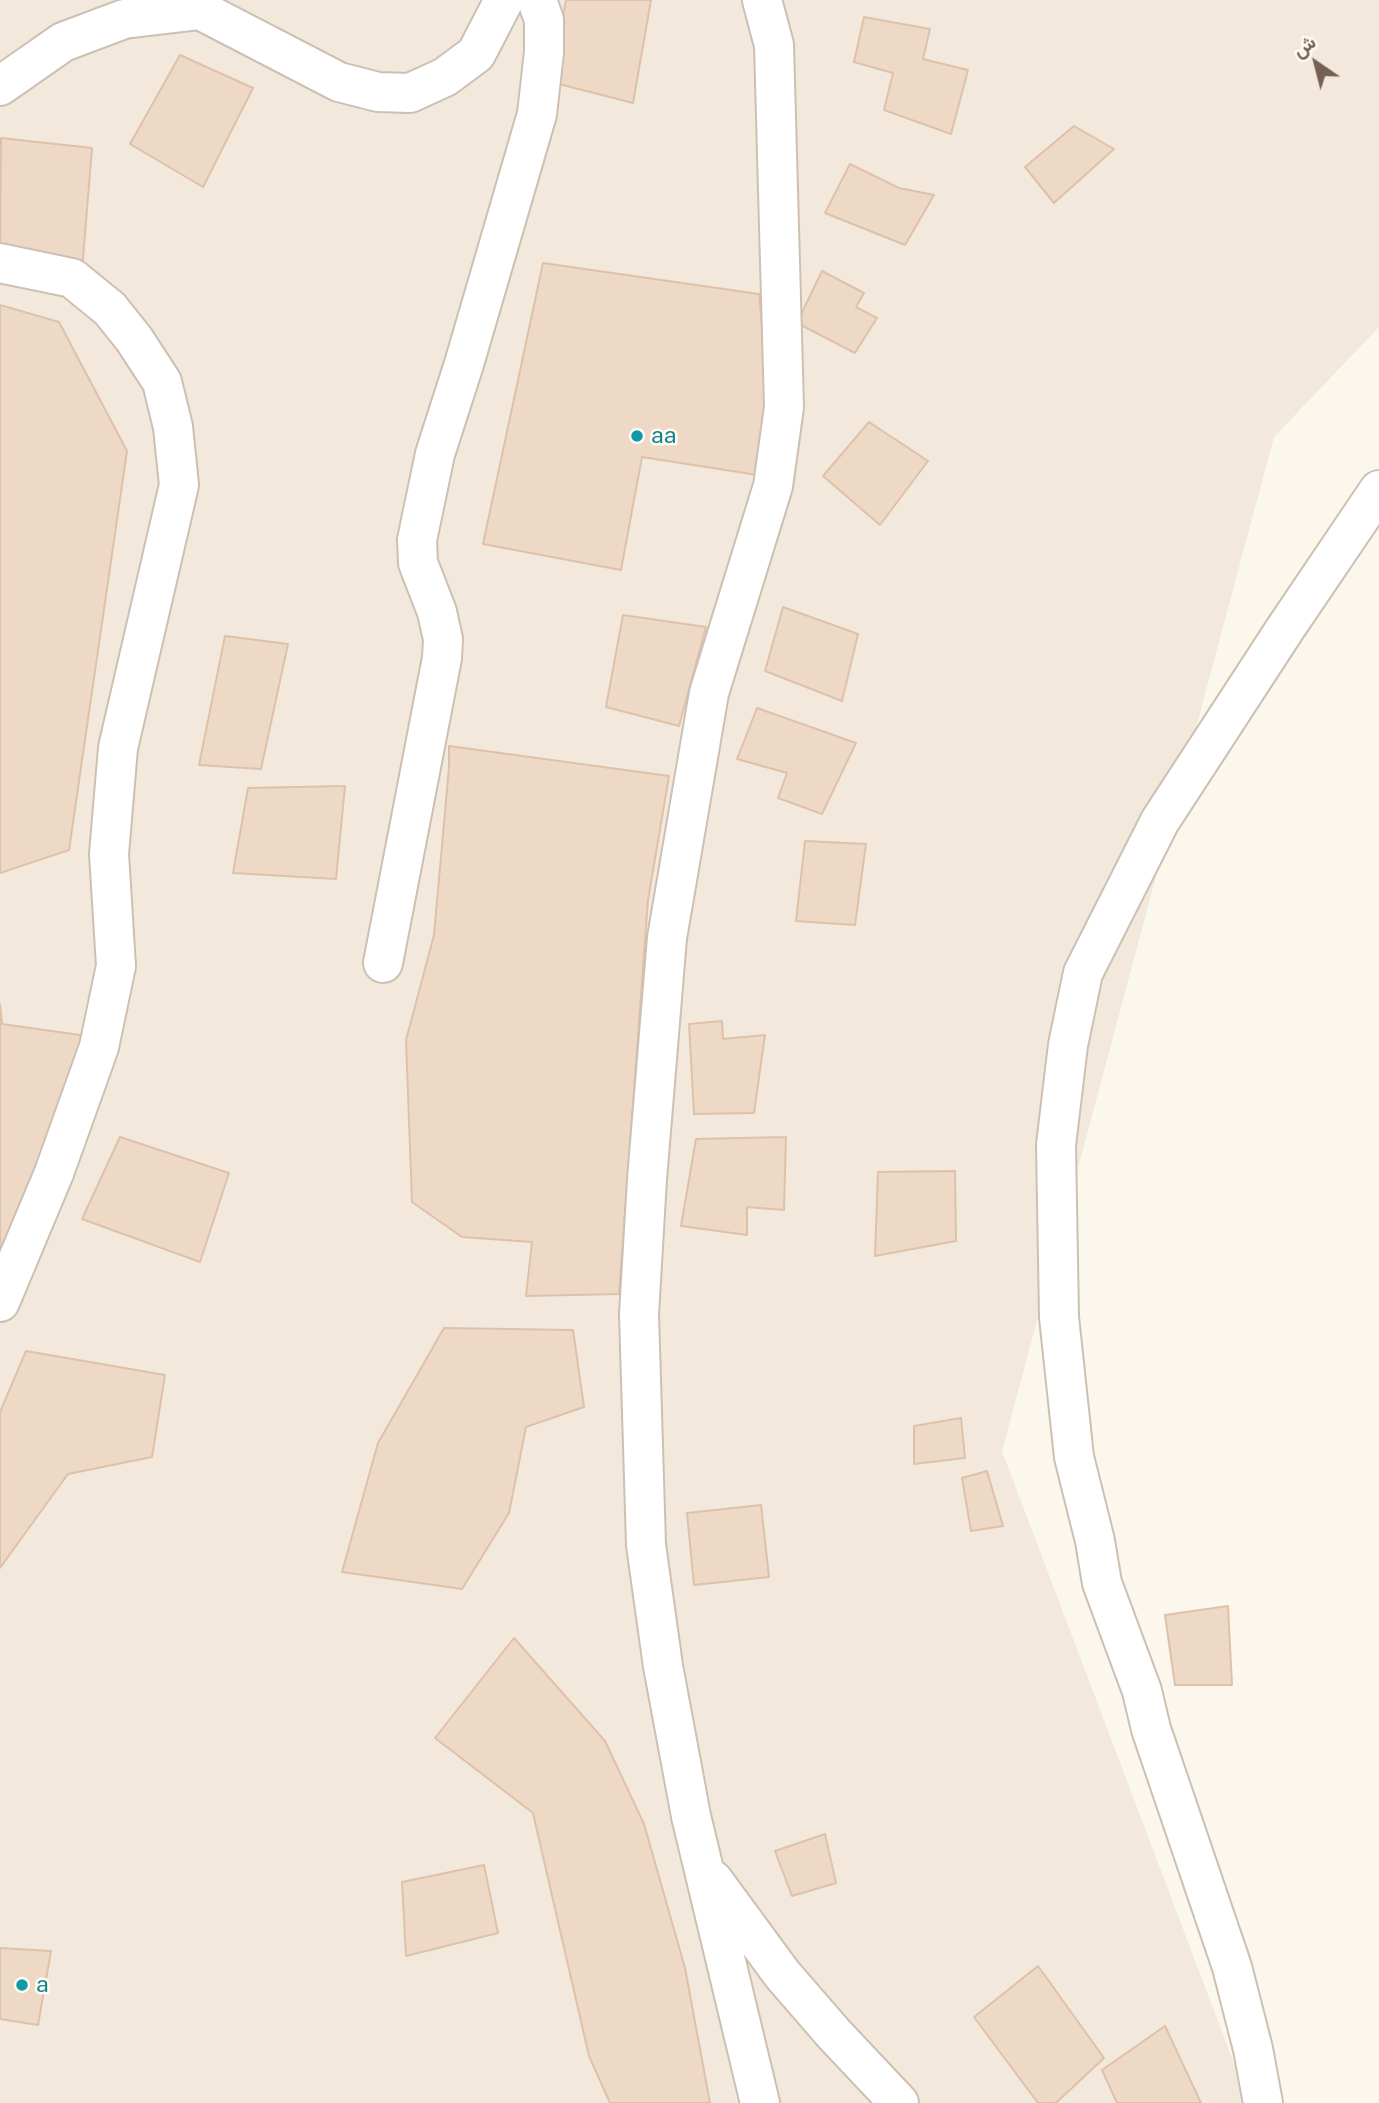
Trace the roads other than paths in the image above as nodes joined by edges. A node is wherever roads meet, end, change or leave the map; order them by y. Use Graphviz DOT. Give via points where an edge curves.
graph roads {
  1 [pos="504,0"];
  2 [pos="537,0"];
  3 [pos="762,0"];
  4 [pos="197,5"];
  5 [pos="0,86"];
  6 [pos="0,264"];
  7 [pos="1379,490"];
  8 [pos="383,962"];
  9 [pos="0,1302"];
  10 [pos="704,1867"];
  11 [pos="760,2103"];
  12 [pos="899,2103"];
  13 [pos="1263,2103"];
  1 -- 4 [label="street" via="476,54 445,77 410,93 378,92 339,82"];
  2 -- 8 [label="street" via="544,20 544,52 537,114 435,454 417,540 418,563 443,639 442,658"];
  3 -- 10 [label="street" via="774,45 784,407 773,486 709,693 667,938 639,1314 646,1545 663,1666"];
  4 -- 5 [label="street" via="124,19 63,42"];
  6 -- 9 [label="street" via="72,278 110,309 162,382 173,427 179,485 118,748 109,855 116,966 99,1047 54,1173"];
  7 -- 13 [label="street" via="1160,821 1083,974 1068,1045 1056,1145 1059,1317 1074,1457 1102,1583 1232,1967"];
  10 -- 11 [label="street"];
  10 -- 12 [label="street" via="782,1974"];
}
